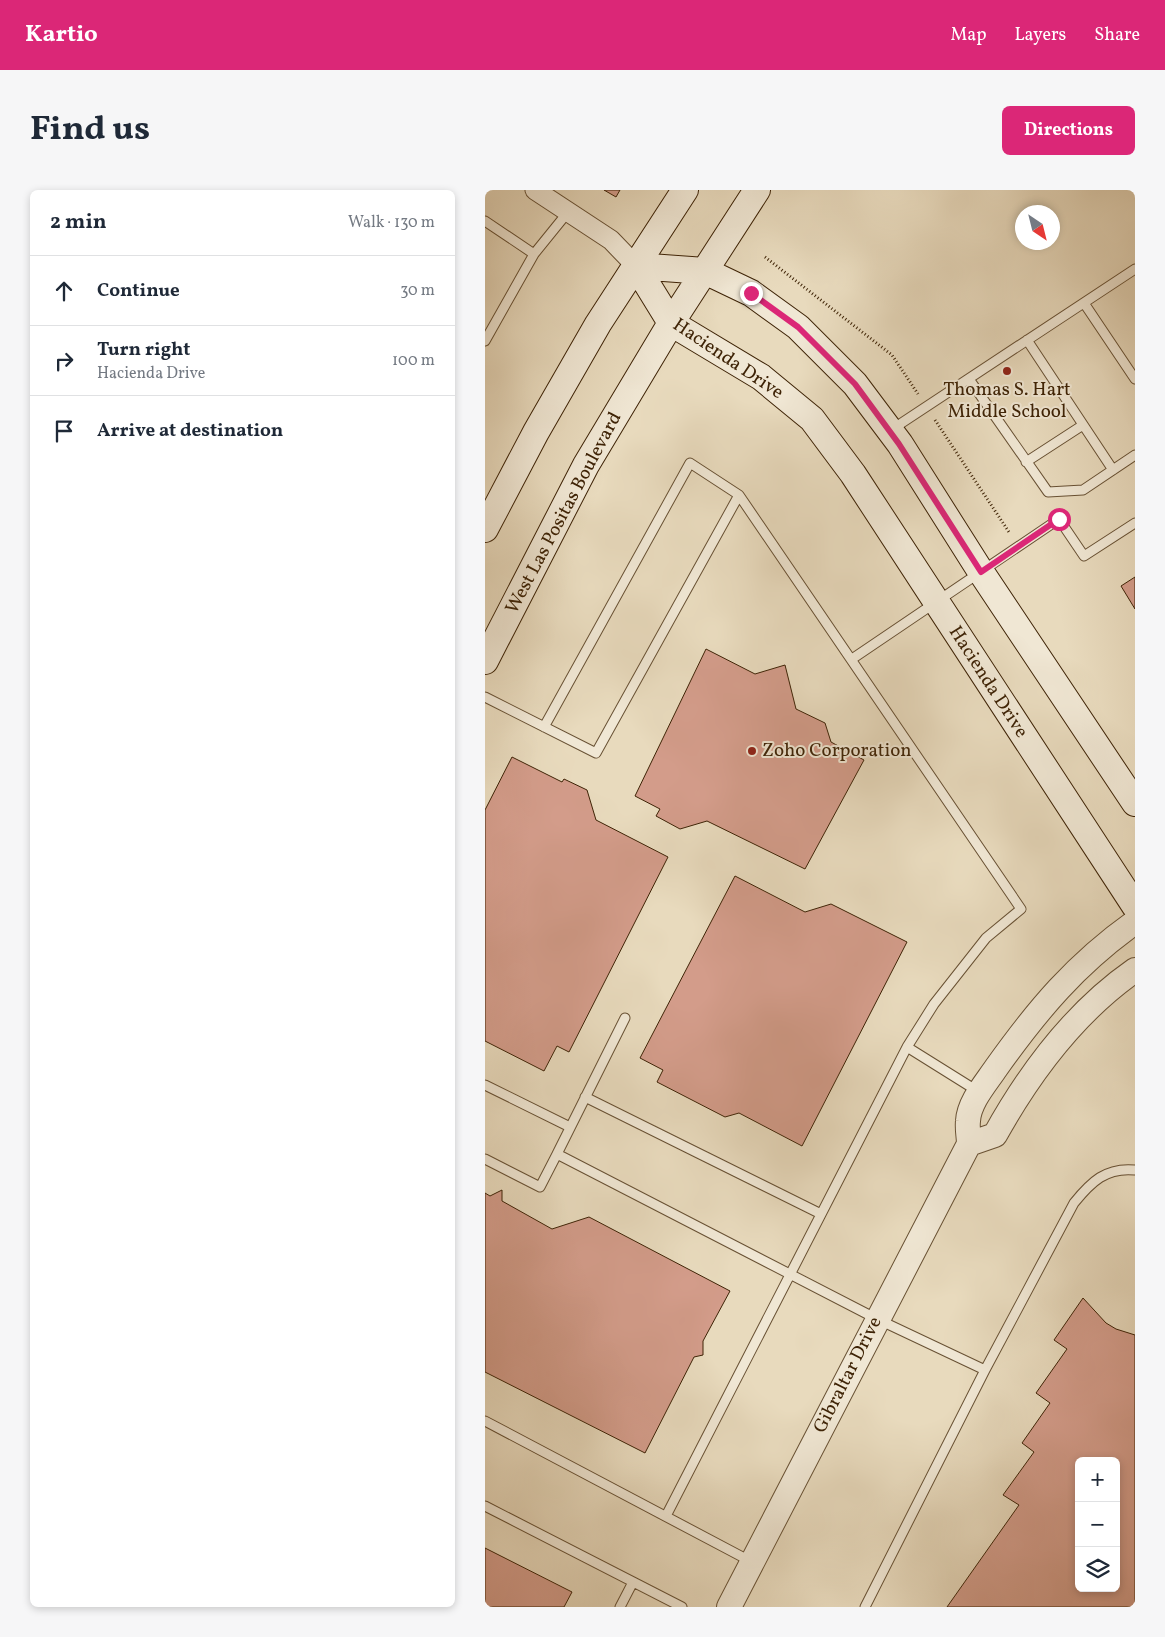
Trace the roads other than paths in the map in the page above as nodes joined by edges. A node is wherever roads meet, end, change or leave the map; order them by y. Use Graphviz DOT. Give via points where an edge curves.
graph roads {
  1 [pos="685,190"];
  2 [pos="757,190"];
  3 [pos="541,192"];
  4 [pos="568,212"];
  5 [pos="485,221"];
  6 [pos="535,254"];
  7 [pos="636,266"];
  8 [pos="1135,269"];
  9 [pos="705,270"];
  10 [pos="1084,303"];
  11 [pos="671,323"];
  12 [pos="485,340"];
  13 [pos="1027,340"];
  14 [pos="969,378"];
  15 [pos="1135,378"];
  16 [pos="1083,425"];
  17 [pos="890,431"];
  18 [pos="1135,455"];
  19 [pos="1026,462"];
  20 [pos="1113,470"];
  21 [pos="739,495"];
  22 [pos="1135,523"];
  23 [pos="485,529"];
  24 [pos="981,572"];
  25 [pos="937,602"];
  26 [pos="852,659"];
  27 [pos="485,661"];
  28 [pos="485,697"];
  29 [pos="544,727"];
  30 [pos="1135,803"];
  31 [pos="1135,906"];
  32 [pos="1135,922"];
  33 [pos="1135,970"];
  34 [pos="625,1018"];
  35 [pos="907,1047"];
  36 [pos="485,1085"];
  37 [pos="979,1092"];
  38 [pos="585,1097"];
  39 [pos="570,1127"];
  40 [pos="969,1144"];
  41 [pos="557,1154"];
  42 [pos="485,1159"];
  43 [pos="1135,1170"];
  44 [pos="821,1214"];
  45 [pos="790,1274"];
  46 [pos="877,1319"];
  47 [pos="985,1370"];
  48 [pos="485,1421"];
  49 [pos="485,1506"];
  50 [pos="666,1516"];
  51 [pos="752,1562"];
  52 [pos="633,1582"];
  53 [pos="620,1607"];
  54 [pos="682,1607"];
  55 [pos="729,1607"];
  56 [pos="865,1607"];
  1 -- 7 [label="main road"];
  2 -- 9 [label="main road, West Las Positas Boulevard"];
  3 -- 4 [label="street"];
  4 -- 6 [label="lane"];
  4 -- 7 [label="street" via="611,240"];
  5 -- 6 [label="lane"];
  6 -- 12 [label="lane"];
  7 -- 9 [label="main road"];
  7 -- 11 [label="main road, Hacienda Drive"];
  7 -- 23 [label="main road" via="565,382"];
  8 -- 10 [label="lane"];
  9 -- 11 [label="main road, West Las Positas Boulevard"];
  9 -- 17 [label="main road" via="751,293 798,327 855,384"];
  10 -- 13 [label="lane"];
  10 -- 15 [label="lane"];
  11 -- 25 [label="main road, Hacienda Drive" via="761,377 812,419 853,474"];
  11 -- 27 [label="main road, West Las Positas Boulevard" via="586,465"];
  13 -- 14 [label="lane"];
  13 -- 16 [label="lane"];
  14 -- 17 [label="lane"];
  14 -- 19 [label="lane"];
  16 -- 19 [label="lane"];
  16 -- 20 [label="lane"];
  17 -- 24 [label="main road"];
  18 -- 20 [label="lane"];
  19 -- 20 [label="lane" via="1048,492 1083,490"];
  21 -- 26 [label="lane"];
  21 -- 29 [label="lane" via="596,753"];
  21 -- 29 [label="lane" via="690,463"];
  22 -- 24 [label="lane" via="1084,556 1059,519"];
  24 -- 25 [label="lane"];
  24 -- 30 [label="main road"];
  25 -- 26 [label="lane"];
  25 -- 31 [label="main road, Hacienda Drive"];
  26 -- 35 [label="lane" via="1021,909 986,938 934,1004"];
  28 -- 29 [label="lane"];
  32 -- 37 [label="street" via="1103,945 1061,984"];
  33 -- 40 [label="street" via="1085,1012 1052,1050 995,1135"];
  34 -- 38 [label="lane"];
  35 -- 37 [label="lane"];
  35 -- 44 [label="lane"];
  36 -- 39 [label="lane"];
  37 -- 40 [label="street" via="967,1120"];
  38 -- 39 [label="lane"];
  38 -- 44 [label="lane"];
  39 -- 41 [label="lane"];
  40 -- 46 [label="street, Gibraltar Drive"];
  41 -- 42 [label="lane" via="540,1187"];
  41 -- 45 [label="lane"];
  43 -- 47 [label="lane" via="1124,1169 1094,1179 1074,1203"];
  44 -- 45 [label="lane"];
  45 -- 46 [label="lane"];
  45 -- 50 [label="lane"];
  46 -- 47 [label="lane"];
  46 -- 51 [label="street, Gibraltar Drive"];
  47 -- 56 [label="lane"];
  48 -- 50 [label="lane"];
  49 -- 52 [label="lane"];
  50 -- 51 [label="lane"];
  51 -- 55 [label="street, Gibraltar Drive"];
  52 -- 53 [label="lane"];
  52 -- 54 [label="lane"];
}
